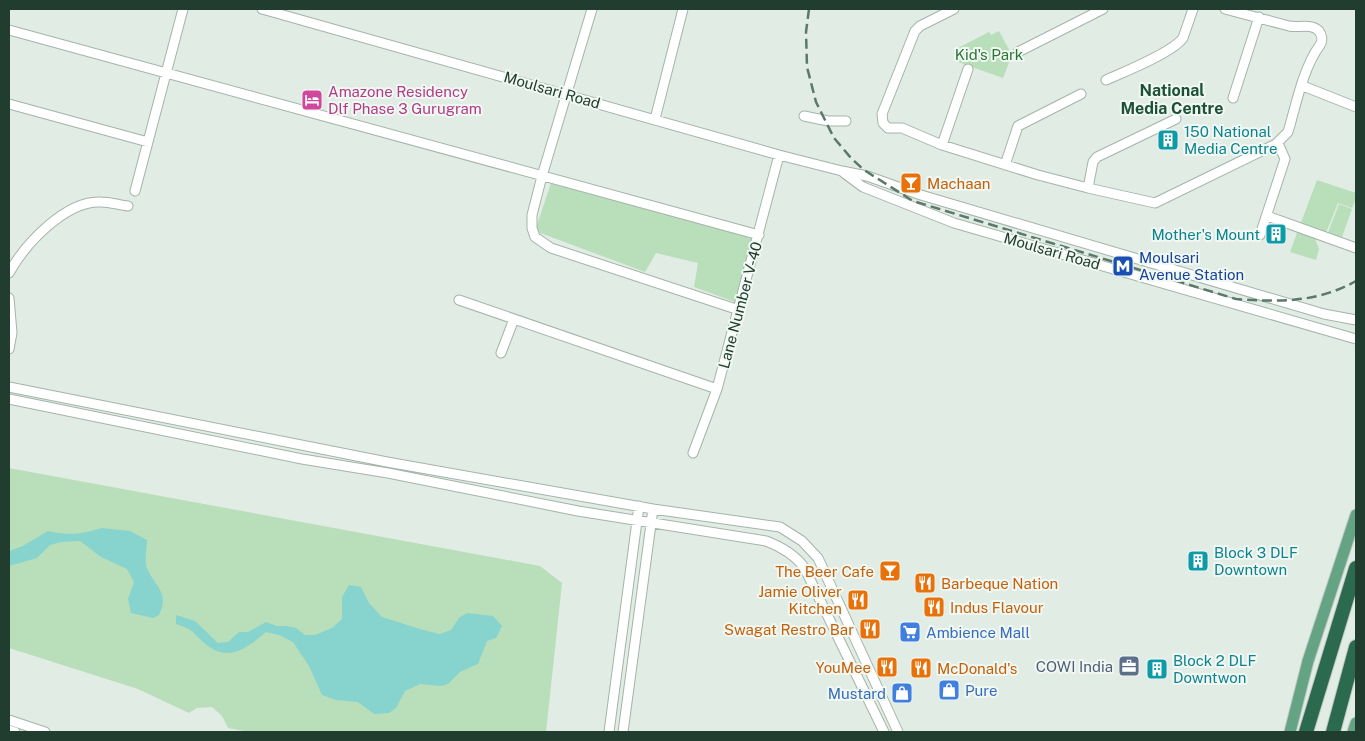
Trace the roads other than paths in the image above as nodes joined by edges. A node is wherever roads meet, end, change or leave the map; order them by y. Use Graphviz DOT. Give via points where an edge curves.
graph roads {
  1 [pos="183,9"];
  2 [pos="262,9"];
  3 [pos="592,9"];
  4 [pos="683,9"];
  5 [pos="954,9"];
  6 [pos="1103,9"];
  7 [pos="1193,9"];
  8 [pos="1225,9"];
  9 [pos="1259,17"];
  10 [pos="9,30"];
  11 [pos="1018,52"];
  12 [pos="968,69"];
  13 [pos="166,74"];
  14 [pos="1106,80"];
  15 [pos="1303,86"];
  16 [pos="566,94"];
  17 [pos="1081,94"];
  18 [pos="1233,98"];
  19 [pos="9,104"];
  20 [pos="1356,107"];
  21 [pos="804,116"];
  22 [pos="655,119"];
  23 [pos="1176,119"];
  24 [pos="846,122"];
  25 [pos="148,142"];
  26 [pos="1278,142"];
  27 [pos="942,145"];
  28 [pos="779,155"];
  29 [pos="1005,165"];
  30 [pos="842,171"];
  31 [pos="542,176"];
  32 [pos="1088,188"];
  33 [pos="135,191"];
  34 [pos="128,206"];
  35 [pos="1267,216"];
  36 [pos="759,235"];
  37 [pos="1260,235"];
  38 [pos="1356,248"];
  39 [pos="9,272"];
  40 [pos="9,298"];
  41 [pos="459,300"];
  42 [pos="739,310"];
  43 [pos="1355,317"];
  44 [pos="514,319"];
  45 [pos="1356,339"];
  46 [pos="9,349"];
  47 [pos="501,353"];
  48 [pos="9,387"];
  49 [pos="717,389"];
  50 [pos="9,399"];
  51 [pos="304,446"];
  52 [pos="693,453"];
  53 [pos="302,458"];
  54 [pos="512,485"];
  55 [pos="510,498"];
  56 [pos="639,506"];
  57 [pos="653,509"];
  58 [pos="1356,514"];
  59 [pos="637,521"];
  60 [pos="650,522"];
  61 [pos="1356,568"];
  62 [pos="1356,648"];
  63 [pos="9,720"];
  64 [pos="1356,723"];
  65 [pos="9,730"];
  66 [pos="15,732"];
  67 [pos="45,732"];
  68 [pos="609,732"];
  69 [pos="623,732"];
  70 [pos="884,732"];
  71 [pos="898,732"];
  72 [pos="1290,732"];
  73 [pos="1306,732"];
  74 [pos="1333,732"];
  75 [pos="1353,732"];
  1 -- 13 [label="street"];
  2 -- 16 [label="street, Moulsari Road"];
  3 -- 16 [label="street"];
  4 -- 22 [label="street"];
  5 -- 27 [label="street" via="915,31 881,120 888,128 910,131"];
  6 -- 11 [label="street"];
  7 -- 14 [label="street" via="1180,42"];
  8 -- 9 [label="street"];
  9 -- 15 [label="street" via="1297,28 1312,27 1320,32 1321,44 1312,56"];
  9 -- 18 [label="street"];
  10 -- 13 [label="street"];
  12 -- 27 [label="street"];
  13 -- 25 [label="street"];
  13 -- 31 [label="street"];
  15 -- 20 [label="street"];
  15 -- 26 [label="street" via="1288,132"];
  16 -- 22 [label="street, Moulsari Road"];
  16 -- 31 [label="street"];
  17 -- 29 [label="street" via="1018,126"];
  19 -- 25 [label="street"];
  21 -- 24 [label="street"];
  22 -- 28 [label="street, Moulsari Road"];
  23 -- 32 [label="street" via="1097,158 1093,162"];
  25 -- 33 [label="street"];
  26 -- 32 [label="street" via="1155,203"];
  26 -- 35 [label="street" via="1285,159"];
  27 -- 29 [label="street"];
  28 -- 30 [label="street, Moulsari Road"];
  28 -- 36 [label="street, Lane Number V-40"];
  29 -- 32 [label="street"];
  30 -- 43 [label="street, Moulsari Road" via="1324,314"];
  30 -- 45 [label="street, Moulsari Road" via="862,187 954,223"];
  31 -- 36 [label="street"];
  31 -- 42 [label="street" via="532,228 535,237 543,244"];
  34 -- 39 [label="street" via="100,201 66,211 34,240"];
  35 -- 37 [label="street"];
  35 -- 38 [label="street"];
  36 -- 42 [label="street, Lane Number V-40"];
  40 -- 46 [label="street" via="12,333"];
  41 -- 44 [label="street"];
  42 -- 49 [label="street, Lane Number V-40"];
  44 -- 47 [label="street"];
  44 -- 49 [label="street"];
  48 -- 51 [label="street"];
  49 -- 52 [label="street, Lane Number V-40"];
  50 -- 53 [label="street"];
  51 -- 53 [label="street"];
  51 -- 54 [label="street"];
  53 -- 55 [label="street"];
  54 -- 55 [label="street"];
  54 -- 56 [label="street"];
  55 -- 59 [label="street"];
  56 -- 57 [label="street"];
  56 -- 59 [label="street"];
  57 -- 60 [label="street"];
  57 -- 71 [label="street" via="780,527 813,551"];
  58 -- 72 [label="main road" via="1308,661"];
  59 -- 60 [label="street"];
  59 -- 68 [label="street"];
  60 -- 69 [label="street"];
  60 -- 70 [label="street" via="766,541 799,560"];
  61 -- 73 [label="highway"];
  62 -- 74 [label="highway"];
  63 -- 67 [label="street"];
  64 -- 75 [label="main road"];
  65 -- 66 [label="street"];
}
